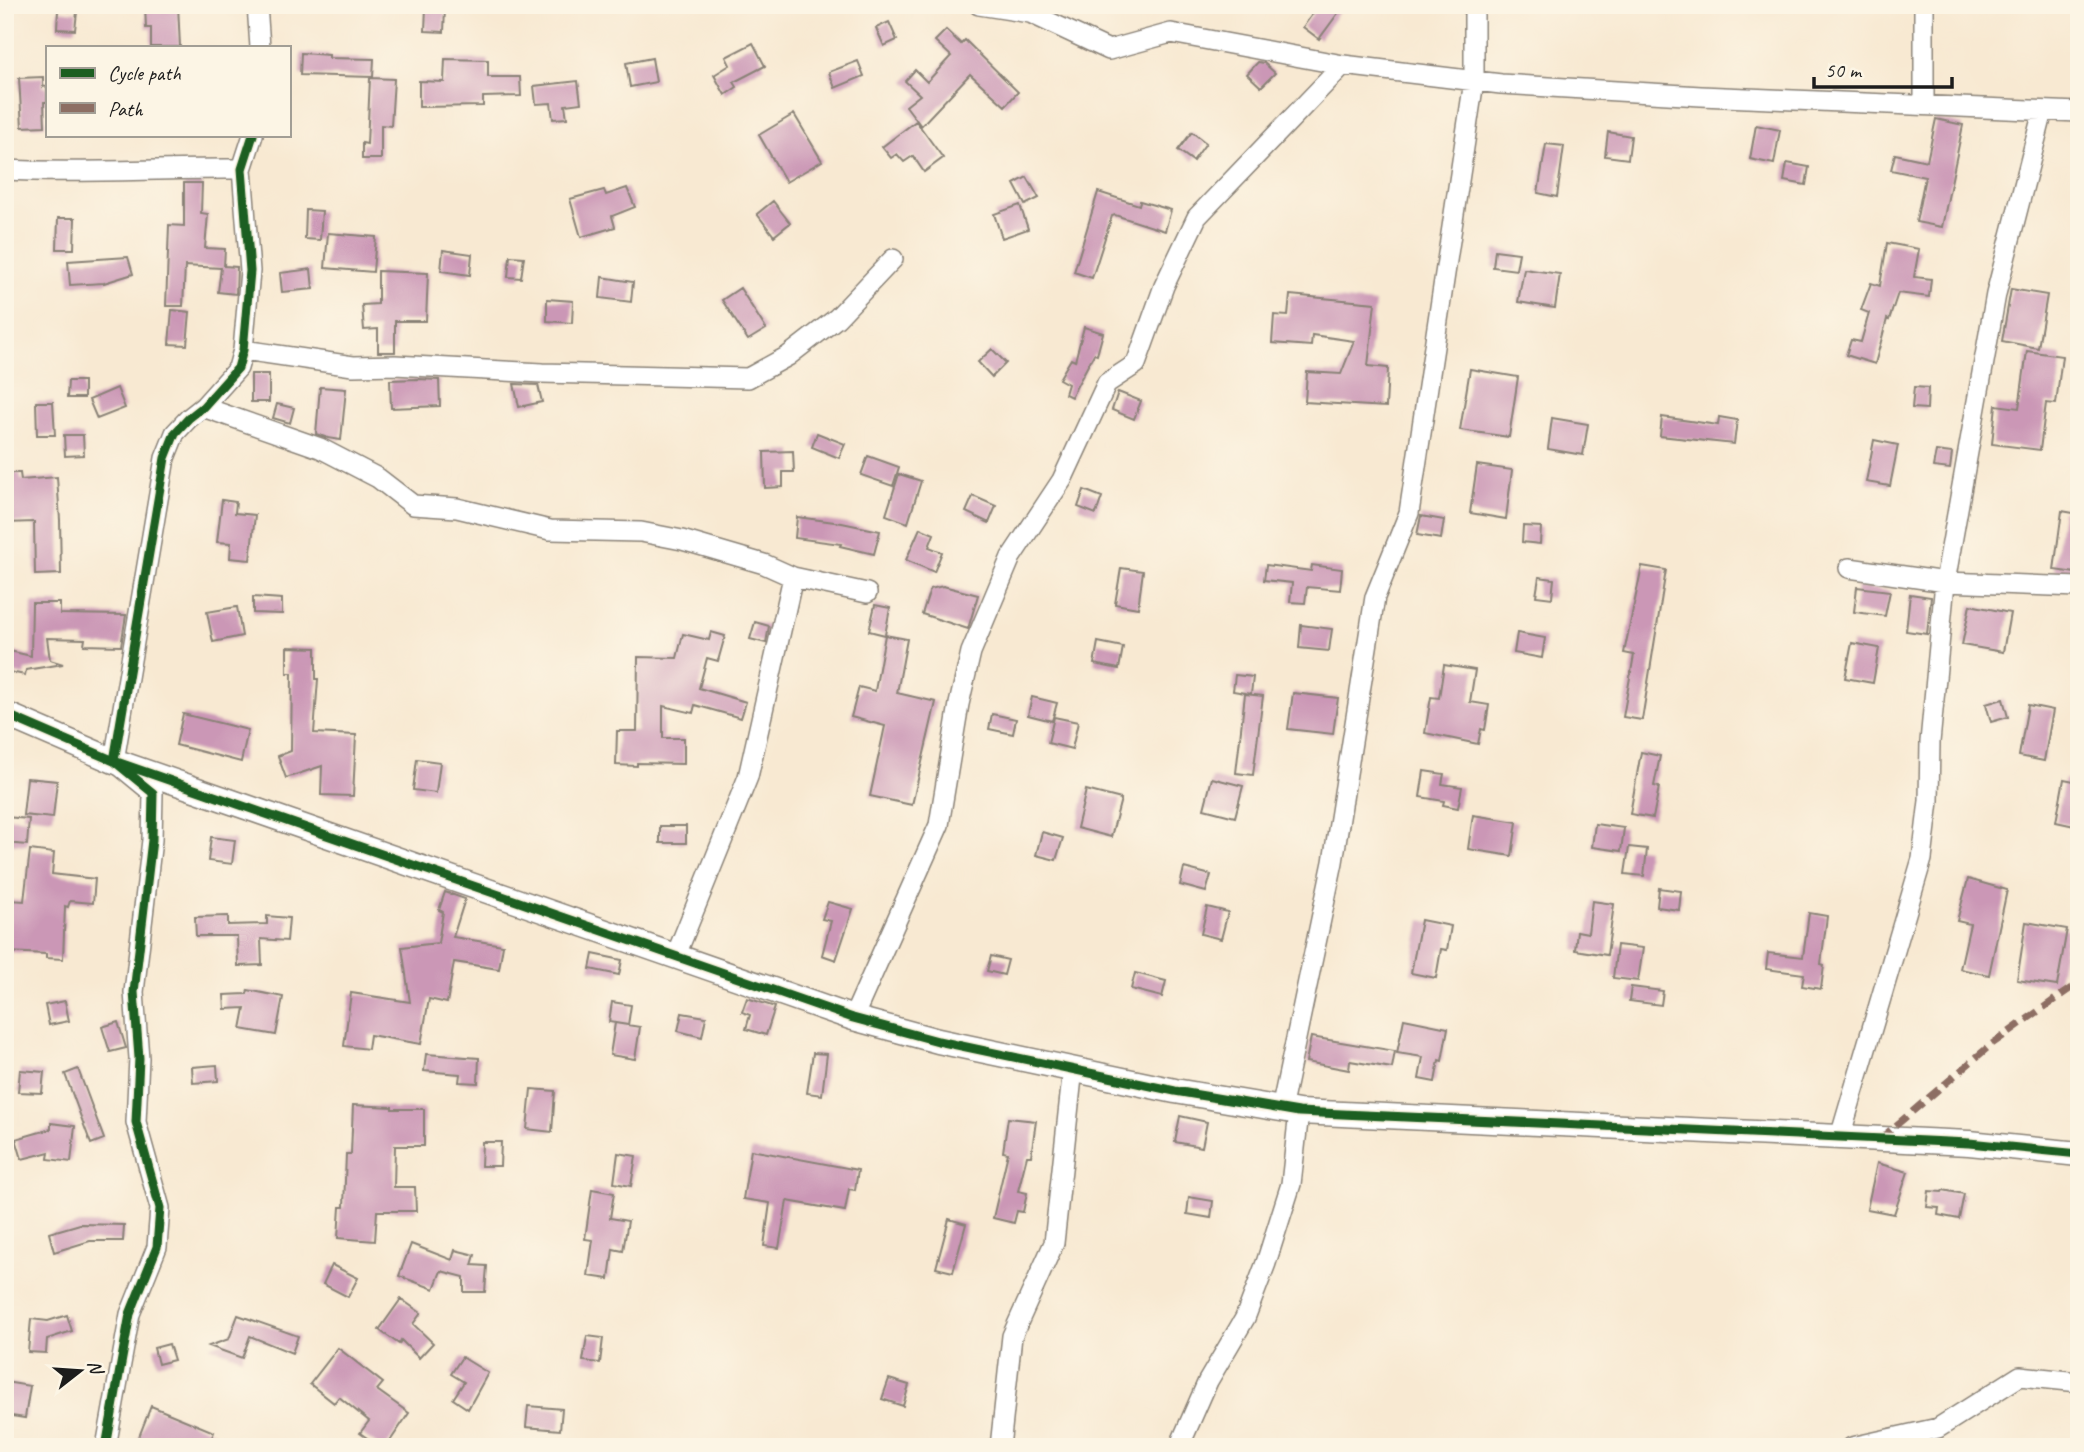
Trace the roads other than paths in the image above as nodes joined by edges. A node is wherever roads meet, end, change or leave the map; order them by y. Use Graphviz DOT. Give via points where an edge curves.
graph roads {
  1 [pos="257,5"];
  2 [pos="979,5"];
  3 [pos="1924,5"];
  4 [pos="1472,8"];
  5 [pos="260,46"];
  6 [pos="1343,65"];
  7 [pos="1474,81"];
  8 [pos="1924,105"];
  9 [pos="2043,111"];
  10 [pos="2079,112"];
  11 [pos="253,136"];
  12 [pos="242,169"];
  13 [pos="5,170"];
  14 [pos="893,259"];
  15 [pos="243,350"];
  16 [pos="203,407"];
  17 [pos="1849,568"];
  18 [pos="793,577"];
  19 [pos="1945,582"];
  20 [pos="2079,587"];
  21 [pos="867,593"];
  22 [pos="5,713"];
  23 [pos="114,761"];
  24 [pos="676,954"];
  25 [pos="853,1018"];
  26 [pos="1073,1068"];
  27 [pos="1290,1111"];
  28 [pos="1840,1137"];
  29 [pos="2079,1154"];
  30 [pos="2079,1382"];
  31 [pos="106,1447"];
  32 [pos="1000,1447"];
  33 [pos="1179,1447"];
  34 [pos="1852,1447"];
  1 -- 5 [label="street"];
  2 -- 6 [label="street" via="1030,13 1109,50 1171,33"];
  3 -- 8 [label="street"];
  4 -- 7 [label="street"];
  6 -- 7 [label="street"];
  6 -- 25 [label="street" via="1197,217 1164,286 1136,364 1107,383 1062,480 1011,557 971,652 939,825"];
  7 -- 8 [label="street"];
  7 -- 27 [label="street" via="1409,513 1375,597"];
  8 -- 9 [label="street"];
  9 -- 10 [label="street"];
  9 -- 19 [label="street" via="1996,294"];
  11 -- 12 [label="street"];
  12 -- 13 [label="street"];
  12 -- 15 [label="street" via="250,271"];
  14 -- 15 [label="street" via="837,318 788,356 748,378 353,366"];
  15 -- 16 [label="street" via="238,368"];
  16 -- 18 [label="street" via="320,448 378,478 413,505 457,508 550,530 668,537 764,564"];
  16 -- 23 [label="street" via="175,433 165,458"];
  17 -- 19 [label="street"];
  18 -- 21 [label="street"];
  18 -- 24 [label="street" via="748,777"];
  19 -- 20 [label="street"];
  19 -- 28 [label="street" via="1922,859"];
  22 -- 23 [label="street"];
  23 -- 24 [label="street"];
  23 -- 31 [label="street" via="153,793 134,992 139,1058 136,1122 160,1208 158,1247 131,1314"];
  24 -- 25 [label="street"];
  25 -- 26 [label="street" via="938,1041"];
  26 -- 27 [label="street"];
  26 -- 32 [label="street" via="1054,1243 1012,1336"];
  27 -- 28 [label="street"];
  27 -- 33 [label="street" via="1291,1184 1266,1263 1245,1318 1208,1381"];
  28 -- 29 [label="street"];
  30 -- 34 [label="street" via="2020,1376 1938,1428"];
}
